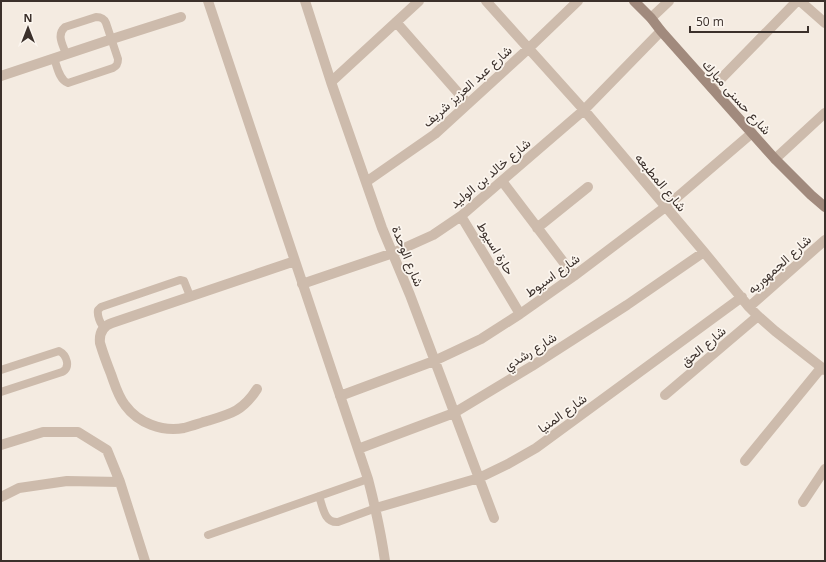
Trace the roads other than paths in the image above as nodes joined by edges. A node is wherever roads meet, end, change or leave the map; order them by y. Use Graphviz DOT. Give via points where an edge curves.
graph roads {
  1 [pos="208,1"];
  2 [pos="305,1"];
  3 [pos="419,1"];
  4 [pos="486,1"];
  5 [pos="578,1"];
  6 [pos="634,1"];
  7 [pos="668,1"];
  8 [pos="797,1"];
  9 [pos="800,1"];
  10 [pos="181,17"];
  11 [pos="651,18"];
  12 [pos="823,18"];
  13 [pos="396,22"];
  14 [pos="661,31"];
  15 [pos="112,39"];
  16 [pos="528,49"];
  17 [pos="66,54"];
  18 [pos="54,58"];
  19 [pos="1,76"];
  20 [pos="331,82"];
  21 [pos="712,88"];
  22 [pos="468,104"];
  23 [pos="584,110"];
  24 [pos="825,113"];
  25 [pos="752,133"];
  26 [pos="775,159"];
  27 [pos="502,181"];
  28 [pos="366,182"];
  29 [pos="588,187"];
  30 [pos="666,207"];
  31 [pos="825,207"];
  32 [pos="461,216"];
  33 [pos="537,228"];
  34 [pos="825,240"];
  35 [pos="704,252"];
  36 [pos="393,253"];
  37 [pos="295,262"];
  38 [pos="574,276"];
  39 [pos="302,284"];
  40 [pos="190,296"];
  41 [pos="742,297"];
  42 [pos="749,307"];
  43 [pos="520,314"];
  44 [pos="758,316"];
  45 [pos="104,327"];
  46 [pos="434,361"];
  47 [pos="823,369"];
  48 [pos="1,370"];
  49 [pos="257,389"];
  50 [pos="1,392"];
  51 [pos="665,395"];
  52 [pos="340,396"];
  53 [pos="454,413"];
  54 [pos="1,445"];
  55 [pos="358,449"];
  56 [pos="745,461"];
  57 [pos="825,469"];
  58 [pos="479,478"];
  59 [pos="368,479"];
  60 [pos="120,482"];
  61 [pos="319,496"];
  62 [pos="1,497"];
  63 [pos="803,502"];
  64 [pos="376,508"];
  65 [pos="494,518"];
  66 [pos="208,535"];
  67 [pos="145,561"];
  68 [pos="385,561"];
  1 -- 37 [label="street"];
  2 -- 20 [label="street, شارع الوحدة"];
  3 -- 13 [label="street"];
  4 -- 16 [label="street, شارع المطبعه"];
  5 -- 16 [label="street, شارع عبد العزيز شريف"];
  6 -- 11 [label="street, شارع حسنى مبارك"];
  7 -- 11 [label="street"];
  8 -- 21 [label="street"];
  9 -- 12 [label="street"];
  10 -- 15 [label="street"];
  11 -- 14 [label="street, شارع حسنى مبارك"];
  13 -- 20 [label="street"];
  13 -- 22 [label="street"];
  14 -- 21 [label="street, شارع حسنى مبارك"];
  14 -- 23 [label="street, شارع خالد بن الوليد"];
  15 -- 17 [label="street"];
  15 -- 17 [label="lane" via="104,19 100,17 65,27 60,38"];
  15 -- 18 [label="lane" via="118,59 116,66 72,82 64,82 61,79"];
  16 -- 22 [label="street, شارع عبد العزيز شريف"];
  16 -- 23 [label="street, شارع المطبعه"];
  17 -- 18 [label="street"];
  18 -- 19 [label="street"];
  20 -- 28 [label="street, شارع الوحدة"];
  21 -- 25 [label="street, شارع حسنى مبارك"];
  22 -- 28 [label="street, شارع عبد العزيز شريف" via="435,134"];
  23 -- 27 [label="street, شارع خالد بن الوليد"];
  23 -- 30 [label="street, شارع المطبعه"];
  24 -- 26 [label="street"];
  25 -- 26 [label="street, شارع حسنى مبارك"];
  25 -- 30 [label="street, شارع اسيوط"];
  26 -- 31 [label="street, شارع حسنى مبارك"];
  27 -- 32 [label="street, شارع خالد بن الوليد"];
  27 -- 33 [label="street"];
  28 -- 36 [label="street, شارع الوحدة"];
  29 -- 33 [label="street"];
  30 -- 35 [label="street, شارع المطبعه"];
  30 -- 38 [label="street, شارع اسيوط"];
  32 -- 36 [label="street, شارع خالد بن الوليد" via="433,235"];
  32 -- 43 [label="street, حارة اسيوط"];
  33 -- 38 [label="street"];
  34 -- 42 [label="street, شارع الجمهوريه"];
  35 -- 41 [label="street, شارع المطبعه"];
  35 -- 53 [label="street, شارع رشدي" via="614,314"];
  36 -- 39 [label="street, شارع خالد بن الوليد"];
  36 -- 46 [label="street, شارع الوحدة"];
  37 -- 39 [label="street"];
  37 -- 40 [label="street"];
  38 -- 43 [label="street, شارع اسيوط"];
  39 -- 52 [label="street"];
  40 -- 45 [label="street"];
  40 -- 45 [label="lane" via="186,283 182,280 101,307 98,313"];
  41 -- 42 [label="street, شارع المطبعه"];
  41 -- 58 [label="street, شارع المنيا" via="536,448"];
  42 -- 44 [label="street, شارع المطبعه"];
  43 -- 46 [label="street, شارع اسيوط" via="480,339"];
  44 -- 47 [label="street, شارع المطبعه"];
  44 -- 51 [label="street, شارع الحق"];
  45 -- 49 [label="street" via="100,343 124,405 136,417 150,425 167,429 183,428 227,416 252,398"];
  46 -- 52 [label="street, شارع اسيوط"];
  46 -- 53 [label="street, شارع الوحدة"];
  47 -- 56 [label="street"];
  48 -- 50 [label="lane" via="59,351 67,365 65,371"];
  52 -- 55 [label="street"];
  53 -- 55 [label="street, شارع رشدي"];
  53 -- 58 [label="street, شارع الوحدة"];
  54 -- 60 [label="street" via="43,432 78,432 107,450"];
  55 -- 59 [label="street"];
  57 -- 63 [label="street"];
  58 -- 64 [label="street, شارع المنيا"];
  58 -- 65 [label="street, شارع الوحدة"];
  59 -- 61 [label="lane"];
  59 -- 64 [label="street"];
  60 -- 62 [label="street" via="67,481 19,488"];
  60 -- 67 [label="street"];
  61 -- 64 [label="lane" via="326,517 333,522"];
  61 -- 66 [label="lane"];
  64 -- 68 [label="street"];
}
